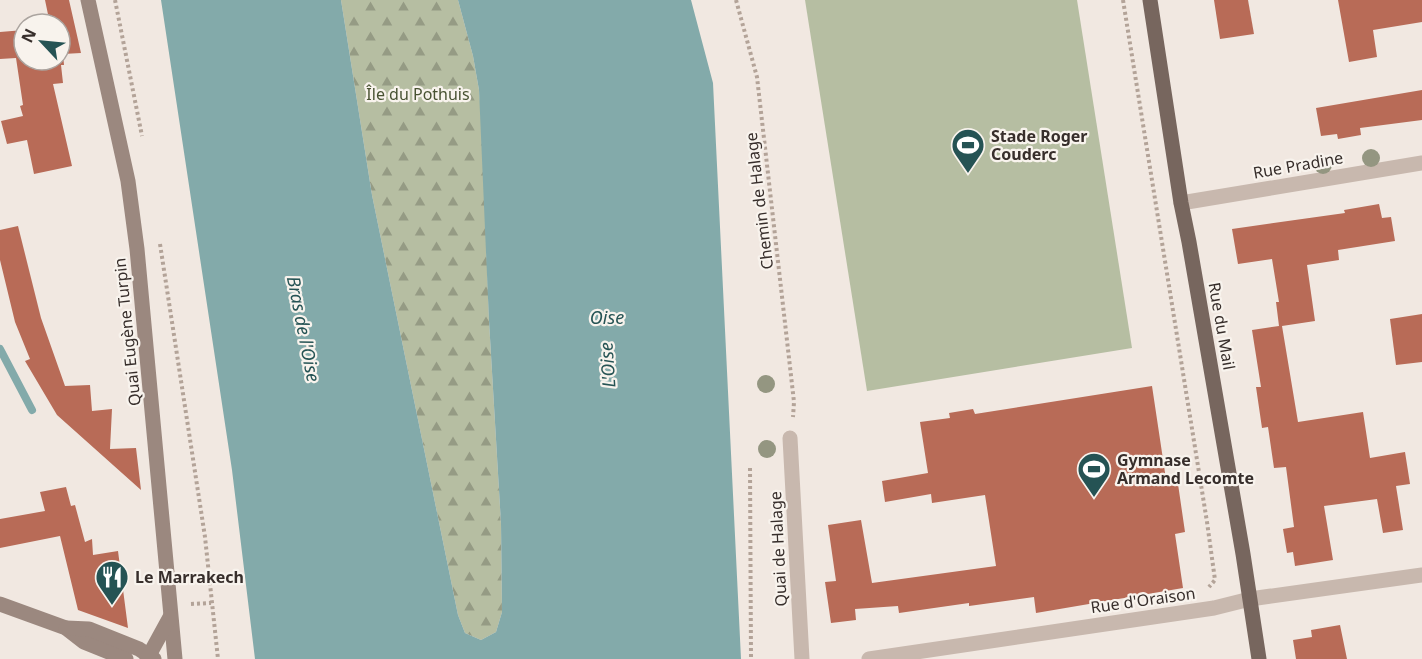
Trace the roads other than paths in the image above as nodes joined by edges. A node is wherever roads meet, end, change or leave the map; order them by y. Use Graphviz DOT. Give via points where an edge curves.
graph roads {
  1 [pos="88,0"];
  2 [pos="1150,0"];
  3 [pos="1422,163"];
  4 [pos="1180,203"];
  5 [pos="790,438"];
  6 [pos="1422,575"];
  7 [pos="1250,599"];
  8 [pos="0,604"];
  9 [pos="170,617"];
  10 [pos="66,628"];
  11 [pos="174,653"];
  12 [pos="153,658"];
  13 [pos="126,659"];
  14 [pos="802,659"];
  15 [pos="869,659"];
  16 [pos="1259,659"];
  1 -- 9 [label="main road, Quai Eugène Turpin" via="128,181"];
  2 -- 4 [label="main road, Rue du Mail"];
  3 -- 4 [label="street, Rue Pradine"];
  4 -- 7 [label="main road, Rue du Mail"];
  5 -- 14 [label="street, Quai de Halage"];
  6 -- 7 [label="street, Rue d'Oraison"];
  7 -- 15 [label="street, Rue d'Oraison" via="1189,612"];
  7 -- 16 [label="main road, Rue du Mail"];
  8 -- 10 [label="main road"];
  9 -- 11 [label="main road, Quai Eugène Turpin"];
  9 -- 12 [label="main road"];
  10 -- 12 [label="main road" via="89,629"];
  10 -- 13 [label="main road" via="84,642"];
  11 -- 12 [label="main road"];
}
